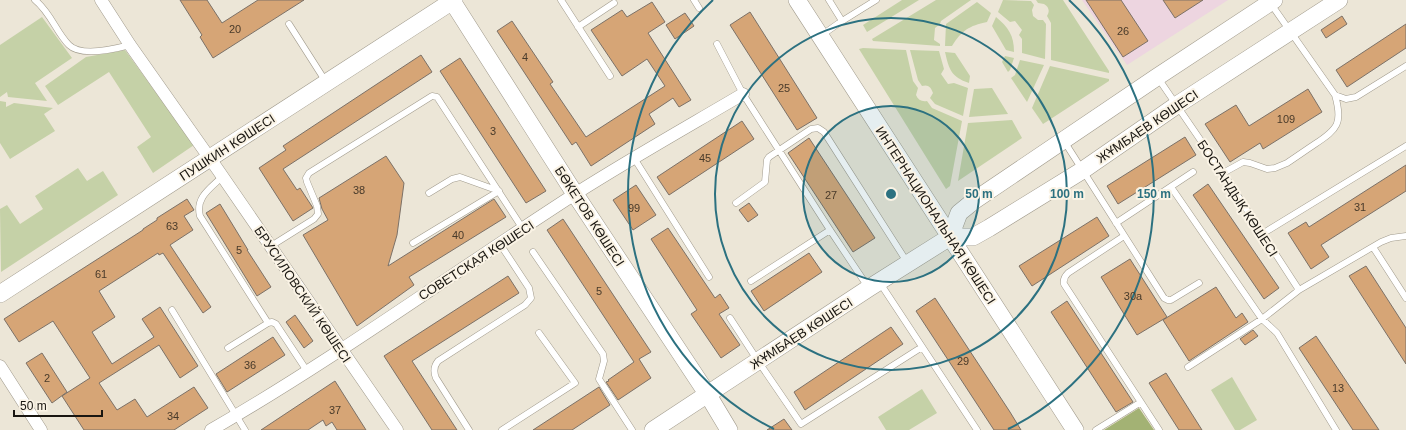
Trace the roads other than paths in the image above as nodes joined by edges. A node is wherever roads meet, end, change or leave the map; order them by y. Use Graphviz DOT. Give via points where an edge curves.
graph roads {
  1 [pos="35,0"];
  2 [pos="101,0"];
  3 [pos="453,0"];
  4 [pos="561,0"];
  5 [pos="694,0"];
  6 [pos="796,0"];
  7 [pos="829,0"];
  8 [pos="876,0"];
  9 [pos="1339,0"];
  10 [pos="1272,1"];
  11 [pos="614,4"];
  12 [pos="699,8"];
  13 [pos="842,21"];
  14 [pos="289,24"];
  15 [pos="578,27"];
  16 [pos="1291,32"];
  17 [pos="821,36"];
  18 [pos="717,44"];
  19 [pos="130,45"];
  20 [pos="1406,66"];
  21 [pos="610,76"];
  22 [pos="1157,77"];
  23 [pos="326,83"];
  24 [pos="743,94"];
  25 [pos="1335,95"];
  26 [pos="1177,106"];
  27 [pos="1063,141"];
  28 [pos="1406,146"];
  29 [pos="780,150"];
  30 [pos="210,158"];
  31 [pos="634,158"];
  32 [pos="1083,170"];
  33 [pos="1193,172"];
  34 [pos="1223,173"];
  35 [pos="222,176"];
  36 [pos="1171,187"];
  37 [pos="499,192"];
  38 [pos="429,194"];
  39 [pos="575,194"];
  40 [pos="736,203"];
  41 [pos="1116,223"];
  42 [pos="523,228"];
  43 [pos="830,230"];
  44 [pos="1262,234"];
  45 [pos="1124,236"];
  46 [pos="1406,236"];
  47 [pos="950,237"];
  48 [pos="413,243"];
  49 [pos="500,244"];
  50 [pos="271,246"];
  51 [pos="1373,247"];
  52 [pos="533,252"];
  53 [pos="908,264"];
  54 [pos="709,277"];
  55 [pos="751,281"];
  56 [pos="1199,283"];
  57 [pos="874,285"];
  58 [pos="1299,290"];
  59 [pos="0,294"];
  60 [pos="1406,298"];
  61 [pos="172,310"];
  62 [pos="730,318"];
  63 [pos="1262,319"];
  64 [pos="268,322"];
  65 [pos="539,333"];
  66 [pos="922,347"];
  67 [pos="228,348"];
  68 [pos="341,349"];
  69 [pos="758,362"];
  70 [pos="0,366"];
  71 [pos="1188,367"];
  72 [pos="307,371"];
  73 [pos="708,394"];
  74 [pos="1140,402"];
  75 [pos="236,415"];
  76 [pos="801,424"];
  77 [pos="41,430"];
  78 [pos="211,430"];
  79 [pos="245,430"];
  80 [pos="397,430"];
  81 [pos="469,430"];
  82 [pos="502,430"];
  83 [pos="632,430"];
  84 [pos="653,430"];
  85 [pos="729,430"];
  86 [pos="805,430"];
  87 [pos="976,430"];
  88 [pos="1075,430"];
  89 [pos="1096,430"];
  90 [pos="1159,430"];
  91 [pos="1336,430"];
  1 -- 19 [label="lane" via="75,50 83,52"];
  2 -- 19 [label="street, БРУСИЛОВСКИЙ КӨШЕСІ"];
  3 -- 23 [label="main road, ПУШКИН КӨШЕСІ"];
  3 -- 39 [label="main road, БӨКЕТОВ КӨШЕСІ"];
  4 -- 15 [label="lane"];
  5 -- 12 [label="lane"];
  6 -- 17 [label="main road, ИНТЕРНАЦИОНАЛЬНАЯ КӨШЕСІ"];
  7 -- 13 [label="lane"];
  8 -- 13 [label="lane"];
  9 -- 16 [label="main road, ЖҰМБАЕВ КӨШЕСІ"];
  10 -- 16 [label="lane"];
  10 -- 22 [label="main road"];
  11 -- 15 [label="lane"];
  13 -- 17 [label="lane"];
  14 -- 23 [label="lane"];
  15 -- 21 [label="lane"];
  16 -- 25 [label="lane"];
  16 -- 26 [label="main road, ЖҰМБАЕВ КӨШЕСІ"];
  17 -- 47 [label="main road, ИНТЕРНАЦИОНАЛЬНАЯ КӨШЕСІ"];
  18 -- 24 [label="lane"];
  19 -- 30 [label="street, БРУСИЛОВСКИЙ КӨШЕСІ"];
  20 -- 25 [label="lane" via="1356,97 1346,99"];
  22 -- 26 [label="lane, БОСТАНДЫҚ КӨШЕСІ"];
  22 -- 27 [label="main road"];
  23 -- 30 [label="main road, ПУШКИН КӨШЕСІ"];
  24 -- 29 [label="lane"];
  24 -- 31 [label="street, СОВЕТСКАЯ КӨШЕСІ"];
  25 -- 34 [label="lane" via="1339,117 1330,134 1287,163 1275,168 1267,170 1243,162"];
  26 -- 32 [label="main road, ЖҰМБАЕВ КӨШЕСІ"];
  26 -- 34 [label="lane, БОСТАНДЫҚ КӨШЕСІ"];
  27 -- 32 [label="lane"];
  27 -- 47 [label="main road" via="975,200 959,214"];
  28 -- 44 [label="lane"];
  29 -- 40 [label="lane" via="768,158 763,185"];
  29 -- 43 [label="lane"];
  29 -- 53 [label="lane" via="811,129 822,130"];
  30 -- 35 [label="street, БРУСИЛОВСКИЙ КӨШЕСІ"];
  30 -- 59 [label="main road, ПУШКИН КӨШЕСІ"];
  31 -- 39 [label="street, СОВЕТСКАЯ КӨШЕСІ"];
  31 -- 54 [label="lane"];
  32 -- 41 [label="lane"];
  32 -- 47 [label="main road, ЖҰМБАЕВ КӨШЕСІ" via="973,237"];
  33 -- 36 [label="lane"];
  34 -- 44 [label="lane, БОСТАНДЫҚ КӨШЕСІ"];
  35 -- 50 [label="street, БРУСИЛОВСКИЙ КӨШЕСІ"];
  35 -- 64 [label="lane" via="202,196 200,216"];
  36 -- 41 [label="lane"];
  36 -- 63 [label="lane"];
  37 -- 38 [label="lane" via="460,177 452,179"];
  37 -- 42 [label="lane"];
  37 -- 48 [label="lane"];
  37 -- 50 [label="lane" via="439,100 432,96 309,173 306,178 318,214"];
  39 -- 42 [label="street, СОВЕТСКАЯ КӨШЕСІ"];
  39 -- 73 [label="main road, БӨКЕТОВ КӨШЕСІ"];
  41 -- 45 [label="lane"];
  42 -- 49 [label="street, СОВЕТСКАЯ КӨШЕСІ"];
  43 -- 55 [label="lane"];
  43 -- 57 [label="lane"];
  44 -- 58 [label="lane, БОСТАНДЫҚ КӨШЕСІ"];
  45 -- 56 [label="lane" via="1168,300"];
  45 -- 74 [label="lane" via="1068,273 1064,278 1064,284"];
  46 -- 51 [label="lane" via="1391,238"];
  47 -- 53 [label="main road, ЖҰМБАЕВ КӨШЕСІ"];
  47 -- 88 [label="main road, ИНТЕРНАЦИОНАЛЬНАЯ КӨШЕСІ"];
  49 -- 68 [label="street, СОВЕТСКАЯ КӨШЕСІ"];
  49 -- 81 [label="lane" via="529,288 531,298 525,305 438,361 434,369 436,378"];
  50 -- 68 [label="street, БРУСИЛОВСКИЙ КӨШЕСІ"];
  51 -- 58 [label="lane"];
  51 -- 60 [label="lane"];
  52 -- 83 [label="lane" via="603,354 604,361 599,379"];
  53 -- 57 [label="main road, ЖҰМБАЕВ КӨШЕСІ"];
  57 -- 66 [label="lane"];
  57 -- 69 [label="main road, ЖҰМБАЕВ КӨШЕСІ"];
  58 -- 63 [label="lane"];
  61 -- 75 [label="lane"];
  62 -- 69 [label="lane"];
  63 -- 71 [label="lane"];
  63 -- 91 [label="lane" via="1277,333"];
  64 -- 67 [label="lane"];
  64 -- 72 [label="lane" via="276,324"];
  65 -- 82 [label="lane" via="574,383"];
  66 -- 76 [label="lane"];
  66 -- 87 [label="lane"];
  68 -- 72 [label="street, СОВЕТСКАЯ КӨШЕСІ"];
  68 -- 80 [label="street, БРУСИЛОВСКИЙ КӨШЕСІ"];
  69 -- 73 [label="main road, ЖҰМБАЕВ КӨШЕСІ"];
  69 -- 76 [label="lane"];
  70 -- 77 [label="street"];
  72 -- 75 [label="street, СОВЕТСКАЯ КӨШЕСІ"];
  73 -- 84 [label="main road, ЖҰМБАЕВ КӨШЕСІ"];
  73 -- 85 [label="main road, БӨКЕТОВ КӨШЕСІ"];
  74 -- 89 [label="lane"];
  74 -- 90 [label="lane"];
  75 -- 78 [label="street, СОВЕТСКАЯ КӨШЕСІ"];
  75 -- 79 [label="lane"];
  76 -- 86 [label="lane"];
}
